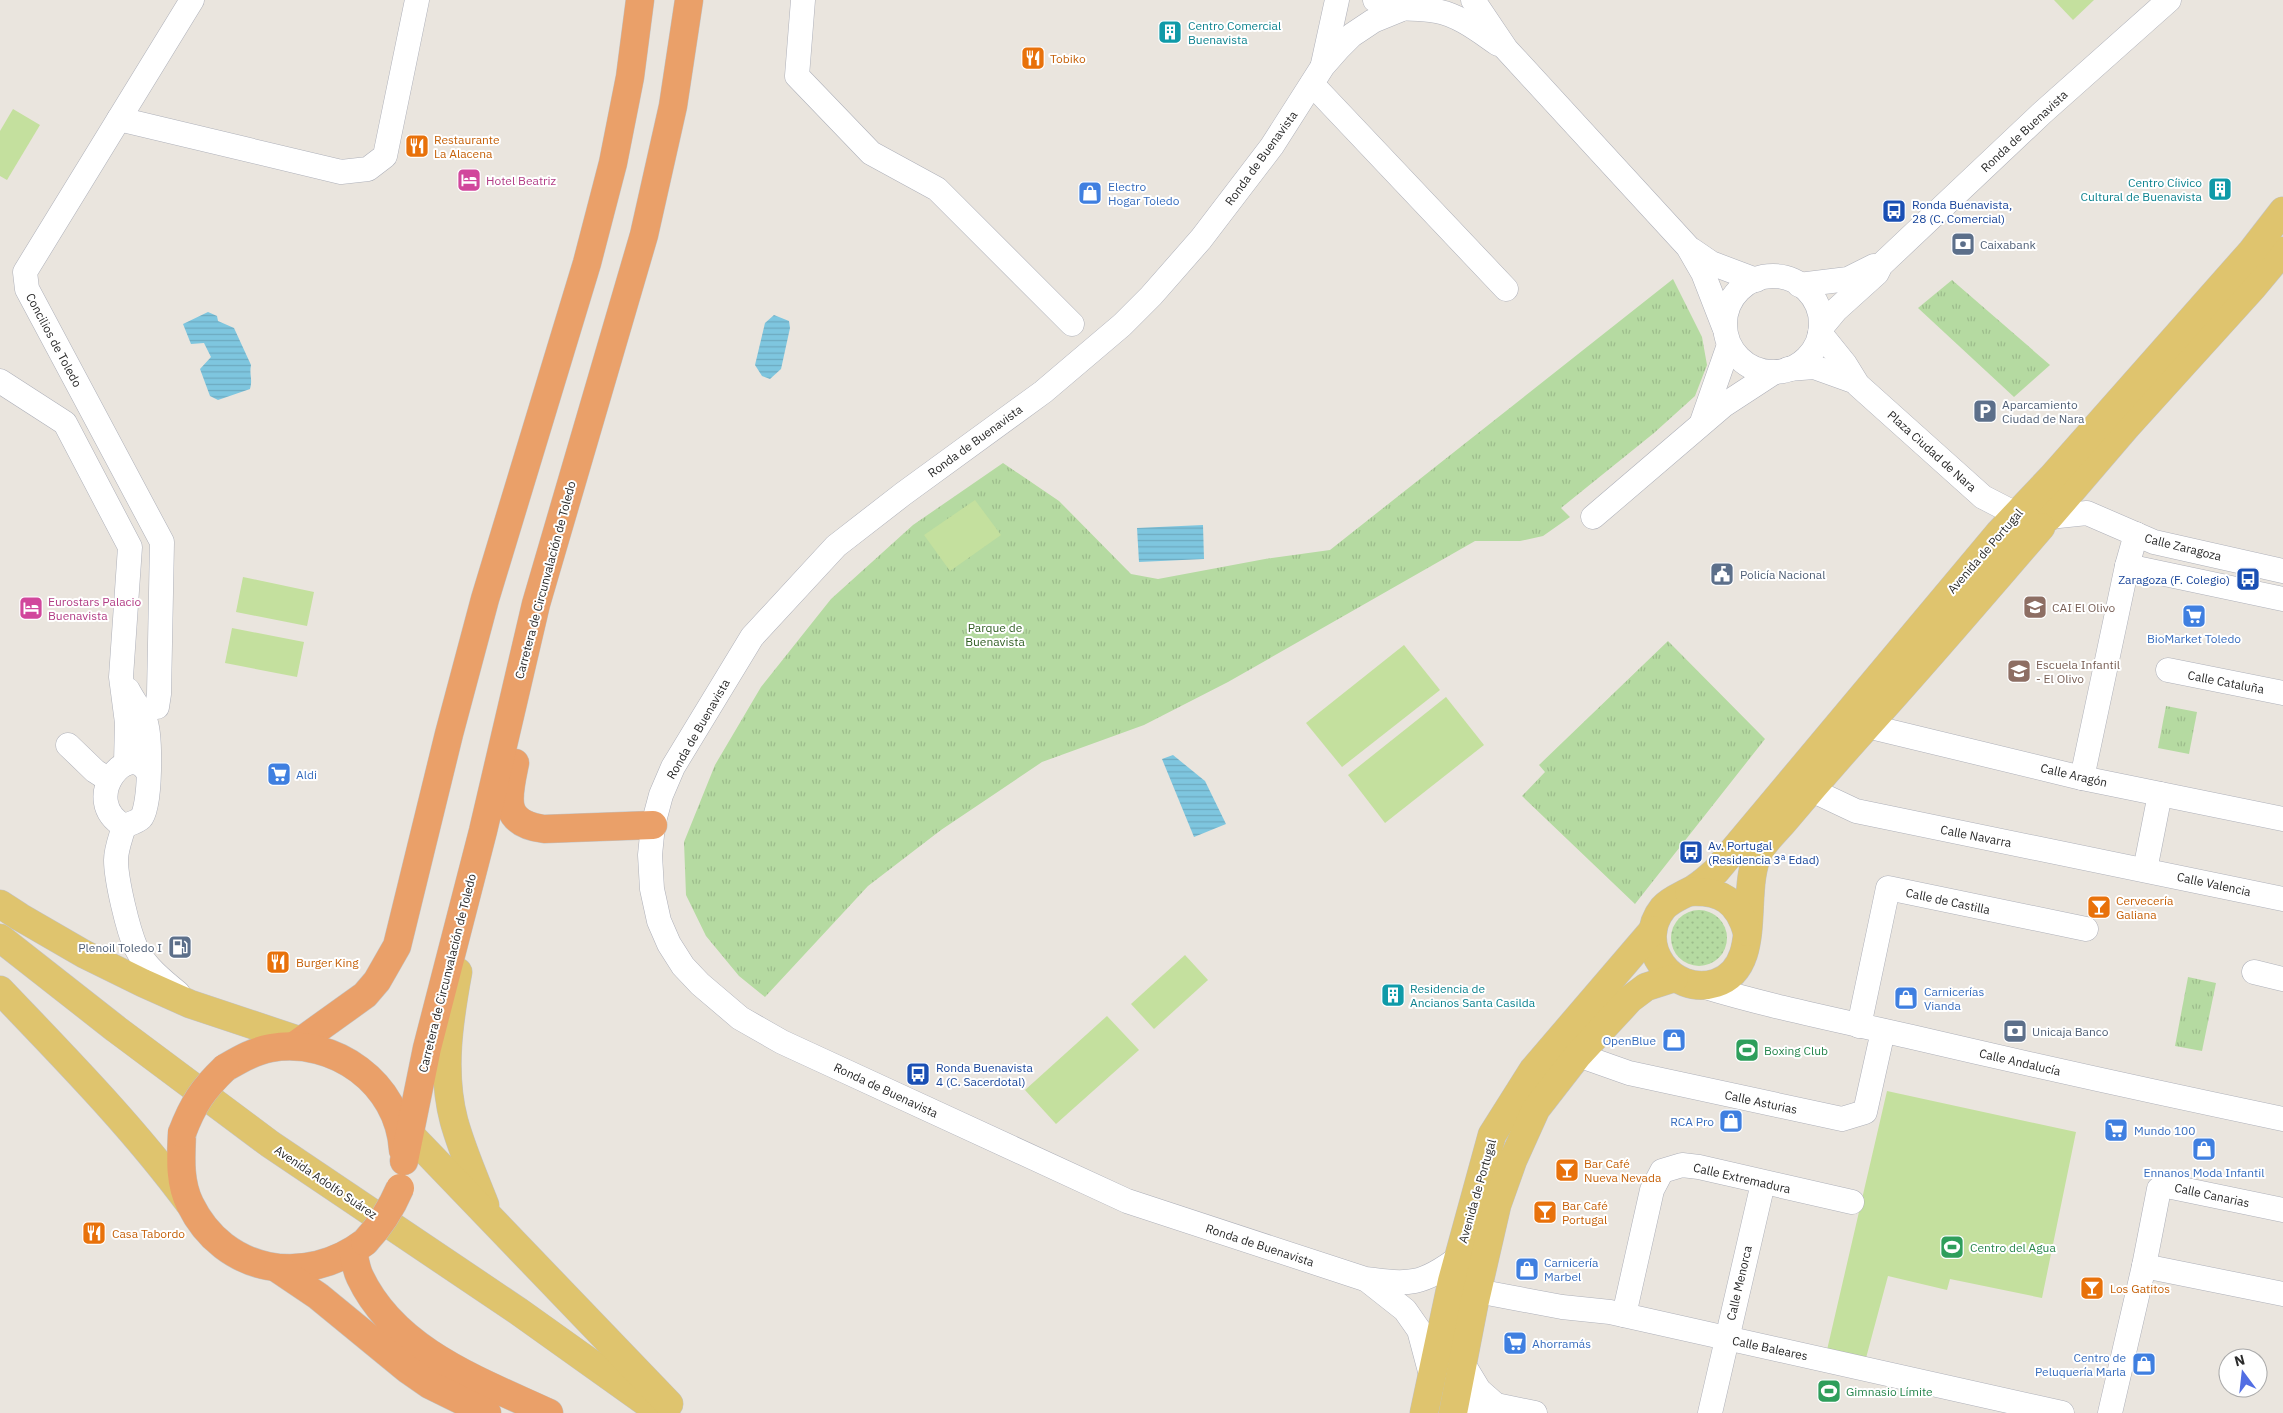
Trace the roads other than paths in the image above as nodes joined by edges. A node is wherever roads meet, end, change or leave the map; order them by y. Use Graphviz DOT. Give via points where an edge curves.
graph roads {
  1 [pos="192,0"];
  2 [pos="417,0"];
  3 [pos="640,0"];
  4 [pos="689,0"];
  5 [pos="803,0"];
  6 [pos="1337,0"];
  7 [pos="1375,0"];
  8 [pos="1473,0"];
  9 [pos="2170,0"];
  10 [pos="1415,6"];
  11 [pos="1506,49"];
  12 [pos="1317,75"];
  13 [pos="119,120"];
  14 [pos="2283,211"];
  15 [pos="1688,247"];
  16 [pos="2283,251"];
  17 [pos="1881,265"];
  18 [pos="1756,280"];
  19 [pos="1799,284"];
  20 [pos="1506,289"];
  21 [pos="1072,324"];
  22 [pos="1821,330"];
  23 [pos="1727,336"];
  24 [pos="1781,371"];
  25 [pos="1853,380"];
  26 [pos="0,382"];
  27 [pos="1701,424"];
  28 [pos="2080,481"];
  29 [pos="2088,513"];
  30 [pos="2016,514"];
  31 [pos="1593,517"];
  32 [pos="2045,522"];
  33 [pos="2136,534"];
  34 [pos="554,539"];
  35 [pos="2127,566"];
  36 [pos="2283,571"];
  37 [pos="2283,599"];
  38 [pos="2168,670"];
  39 [pos="121,678"];
  40 [pos="2283,693"];
  41 [pos="156,707"];
  42 [pos="1867,726"];
  43 [pos="68,745"];
  44 [pos="126,763"];
  45 [pos="148,773"];
  46 [pos="2082,778"];
  47 [pos="109,780"];
  48 [pos="1813,787"];
  49 [pos="2160,794"];
  50 [pos="2283,819"];
  51 [pos="653,825"];
  52 [pos="124,826"];
  53 [pos="482,830"];
  54 [pos="2145,870"];
  55 [pos="1689,892"];
  56 [pos="2283,898"];
  57 [pos="0,904"];
  58 [pos="1653,930"];
  59 [pos="2086,930"];
  60 [pos="1747,934"];
  61 [pos="0,938"];
  62 [pos="1740,964"];
  63 [pos="2254,972"];
  64 [pos="1674,978"];
  65 [pos="2283,978"];
  66 [pos="1702,986"];
  67 [pos="0,990"];
  68 [pos="1758,1003"];
  69 [pos="190,1004"];
  70 [pos="1859,1026"];
  71 [pos="1883,1031"];
  72 [pos="303,1045"];
  73 [pos="1578,1055"];
  74 [pos="2283,1119"];
  75 [pos="404,1128"];
  76 [pos="1763,1183"];
  77 [pos="1852,1202"];
  78 [pos="189,1203"];
  79 [pos="2283,1210"];
  80 [pos="490,1218"];
  81 [pos="359,1246"];
  82 [pos="1458,1258"];
  83 [pos="2144,1266"];
  84 [pos="278,1269"];
  85 [pos="1365,1280"];
  86 [pos="1477,1291"];
  87 [pos="2283,1294"];
  88 [pos="1624,1315"];
  89 [pos="1726,1338"];
  90 [pos="1462,1362"];
  91 [pos="1431,1375"];
  92 [pos="1496,1405"];
  93 [pos="1996,1405"];
  94 [pos="487,1413"];
  95 [pos="549,1413"];
  96 [pos="661,1413"];
  97 [pos="676,1413"];
  98 [pos="1424,1413"];
  99 [pos="1453,1413"];
  100 [pos="1462,1413"];
  101 [pos="1534,1413"];
  102 [pos="1710,1413"];
  103 [pos="2062,1413"];
  104 [pos="2110,1413"];
  1 -- 13 [label="street, Concilios de Toledo"];
  2 -- 13 [label="street" via="385,156 368,169 340,172"];
  3 -- 72 [label="highway" via="630,78 611,172 486,599 397,946 365,995"];
  4 -- 34 [label="highway, Carretera de Circunvalación de Toledo" via="673,106 644,235"];
  5 -- 21 [label="street" via="797,76 871,154 937,189"];
  6 -- 12 [label="street, Ronda de Buenavista"];
  7 -- 10 [label="street, Ronda de Buenavista" via="1390,8"];
  8 -- 11 [label="street, Ronda de Buenavista"];
  9 -- 17 [label="street, Ronda de Buenavista" via="2042,113"];
  10 -- 11 [label="street, Ronda de Buenavista" via="1454,17"];
  10 -- 12 [label="street, Ronda de Buenavista" via="1373,21 1352,35"];
  11 -- 15 [label="street, Ronda de Buenavista"];
  12 -- 20 [label="street"];
  12 -- 51 [label="street, Ronda de Buenavista" via="1272,146 1201,239 1122,325 1043,392 836,546 752,637 673,767"];
  13 -- 41 [label="street, Concilios de Toledo" via="25,272 27,289 162,542 159,694"];
  14 -- 30 [label="main road, Avenida de Portugal" via="2252,251"];
  15 -- 18 [label="street, Ronda de Buenavista" via="1712,263"];
  15 -- 23 [label="street, Ronda de Buenavista" via="1703,273"];
  16 -- 28 [label="main road"];
  17 -- 19 [label="street, Ronda de Buenavista" via="1848,279"];
  17 -- 22 [label="street, Ronda de Buenavista" via="1877,273 1836,310"];
  18 -- 19 [label="street" via="1779,277"];
  18 -- 23 [label="street" via="1738,292 1727,308"];
  19 -- 22 [label="street" via="1817,306"];
  22 -- 24 [label="street" via="1813,350 1796,366"];
  22 -- 25 [label="street, Plaza Ciudad de Nara"];
  23 -- 24 [label="street" via="1738,358 1756,370"];
  23 -- 27 [label="street, Plaza Ciudad de Nara"];
  24 -- 25 [label="street, Plaza Ciudad de Nara" via="1814,366"];
  24 -- 27 [label="street, Plaza Ciudad de Nara" via="1724,405"];
  25 -- 30 [label="street, Plaza Ciudad de Nara" via="1983,497"];
  26 -- 39 [label="street" via="64,423 130,547"];
  27 -- 31 [label="street, Plaza Ciudad de Nara"];
  28 -- 29 [label="street"];
  28 -- 32 [label="main road"];
  29 -- 32 [label="street, Calle Zaragoza"];
  29 -- 33 [label="street, Calle Zaragoza"];
  30 -- 32 [label="street, Calle Zaragoza"];
  30 -- 55 [label="main road, Avenida de Portugal" via="1716,871"];
  32 -- 42 [label="main road"];
  33 -- 35 [label="street"];
  33 -- 36 [label="street, Calle Zaragoza" via="2154,542"];
  34 -- 51 [label="highway" via="558,580 512,776 510,810 518,821 544,829"];
  34 -- 53 [label="highway, Carretera de Circunvalación de Toledo"];
  35 -- 37 [label="street"];
  35 -- 46 [label="street"];
  38 -- 40 [label="street, Calle Cataluña"];
  39 -- 44 [label="street" via="127,723"];
  39 -- 45 [label="street" via="145,720 149,742"];
  42 -- 46 [label="street, Calle Aragón"];
  42 -- 48 [label="main road"];
  43 -- 47 [label="street"];
  44 -- 45 [label="street" via="138,762"];
  44 -- 47 [label="street"];
  45 -- 52 [label="street" via="148,806 141,818"];
  46 -- 49 [label="street, Calle Aragón"];
  47 -- 52 [label="street" via="105,802 114,820"];
  48 -- 54 [label="street, Calle Navarra" via="1822,796 1856,811"];
  48 -- 60 [label="main road" via="1759,852 1749,894"];
  49 -- 50 [label="street, Calle Aragón"];
  49 -- 54 [label="street"];
  51 -- 85 [label="street, Ronda de Buenavista" via="650,856 652,889 659,921 669,944 700,984 740,1018 782,1042 1127,1200"];
  52 -- 69 [label="street" via="116,860 136,948 156,975"];
  53 -- 75 [label="highway, Carretera de Circunvalación de Toledo"];
  53 -- 80 [label="main road" via="450,1013 448,1068 454,1120"];
  54 -- 56 [label="street, Calle Valencia"];
  55 -- 58 [label="main road, Avenida de Portugal" via="1674,898 1663,909"];
  55 -- 60 [label="main road" via="1721,895 1743,918"];
  57 -- 69 [label="main road" via="84,954"];
  58 -- 64 [label="main road" via="1656,957"];
  58 -- 82 [label="main road, Avenida de Portugal" via="1533,1070 1515,1096 1492,1135"];
  59 -- 70 [label="street, Calle de Castilla" via="1888,888"];
  60 -- 62 [label="main road" via="1746,950"];
  61 -- 96 [label="main road, Avenida Adolfo Suárez" via="116,1030 270,1144 518,1310"];
  62 -- 66 [label="main road" via="1730,975"];
  62 -- 68 [label="street"];
  63 -- 65 [label="street"];
  64 -- 66 [label="main road"];
  64 -- 73 [label="main road, Avenida de Portugal" via="1646,987 1630,999"];
  66 -- 68 [label="street, Calle Andalucía"];
  67 -- 78 [label="main road" via="167,1172"];
  68 -- 70 [label="street, Calle Andalucía"];
  69 -- 72 [label="main road"];
  70 -- 71 [label="street, Calle Andalucía"];
  71 -- 73 [label="street, Calle Asturias" via="1865,1112 1842,1119 1629,1073"];
  71 -- 74 [label="street, Calle Andalucía"];
  72 -- 75 [label="highway, Carretera de Circunvalación de Toledo" via="336,1055 356,1067 388,1101"];
  72 -- 78 [label="highway, Carretera de Circunvalación de Toledo, bridge" via="270,1048 246,1056 225,1068 206,1086 191,1108 182,1133 180,1168"];
  73 -- 86 [label="main road, Avenida de Portugal" via="1536,1109 1513,1160 1497,1205"];
  75 -- 80 [label="main road"];
  75 -- 81 [label="highway, Carretera de Circunvalación de Toledo, bridge" via="400,1188 380,1226"];
  76 -- 77 [label="street, Calle Extremadura"];
  76 -- 88 [label="street, Calle Extremadura" via="1699,1167 1682,1166 1662,1171 1652,1190"];
  76 -- 89 [label="street, Calle Menorca"];
  78 -- 84 [label="highway, Carretera de Circunvalación de Toledo" via="200,1223 216,1240 235,1254"];
  79 -- 83 [label="street, Calle Canarias" via="2167,1186 2159,1189"];
  80 -- 97 [label="main road"];
  81 -- 84 [label="highway, Carretera de Circunvalación de Toledo" via="330,1263 304,1269"];
  81 -- 95 [label="highway" via="359,1275 373,1301 396,1325 431,1355 451,1367"];
  82 -- 85 [label="street, Ronda de Buenavista" via="1437,1274 1418,1282 1398,1284"];
  82 -- 91 [label="main road, Avenida de Portugal"];
  83 -- 87 [label="street"];
  83 -- 104 [label="street, Calle Canarias"];
  84 -- 94 [label="highway, Carretera de Circunvalación de Toledo" via="318,1296 430,1385"];
  85 -- 91 [label="street, Ronda de Buenavista" via="1405,1310 1419,1330"];
  86 -- 88 [label="street, Calle Baleares"];
  86 -- 90 [label="main road, Avenida de Portugal"];
  88 -- 89 [label="street, Calle Baleares"];
  89 -- 93 [label="street, Calle Baleares"];
  89 -- 102 [label="street, Calle Menorca"];
  90 -- 92 [label="street" via="1479,1390"];
  90 -- 99 [label="main road, Avenida de Portugal"];
  91 -- 98 [label="main road, Avenida de Portugal"];
  92 -- 100 [label="street"];
  92 -- 101 [label="street"];
  93 -- 103 [label="street, Calle Baleares"];
}
